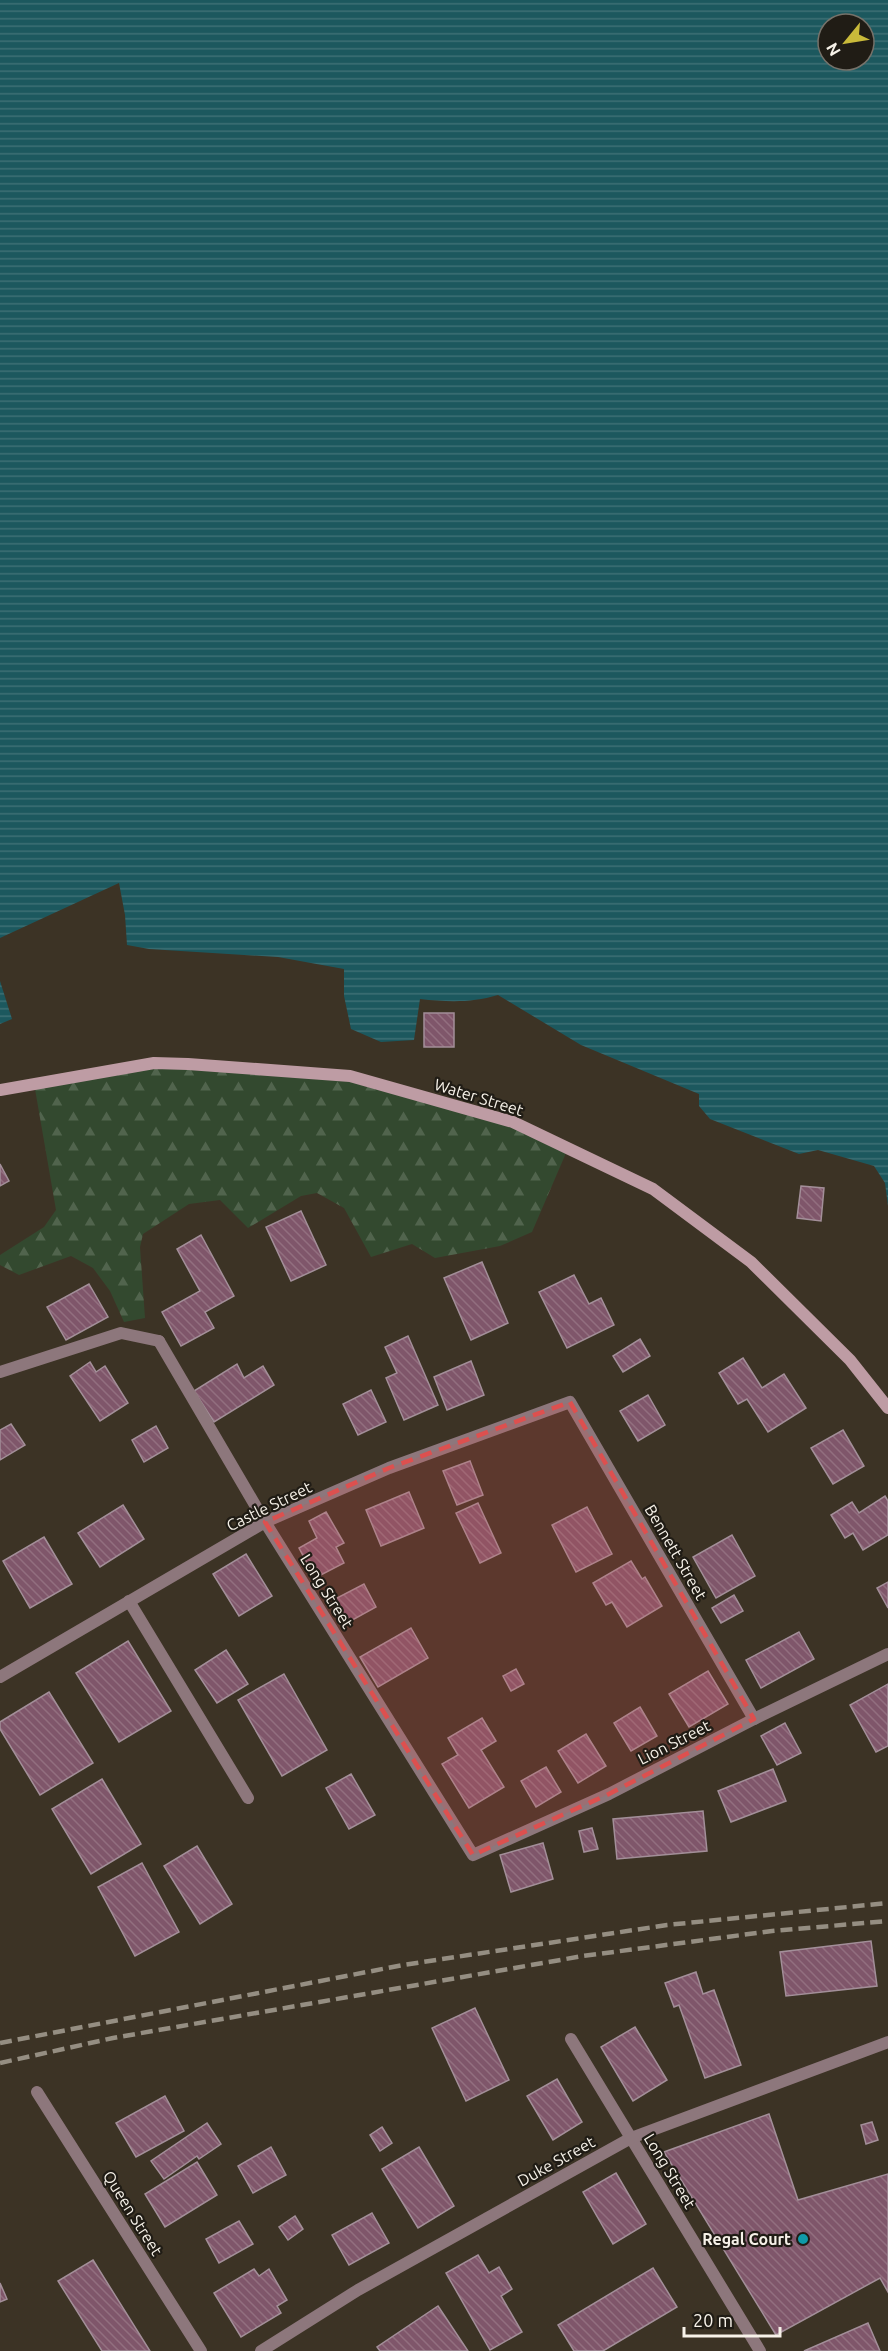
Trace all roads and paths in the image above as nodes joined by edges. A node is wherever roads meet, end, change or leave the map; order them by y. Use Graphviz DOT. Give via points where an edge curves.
graph roads {
  1 [pos="0,1090"];
  2 [pos="0,1372"];
  3 [pos="570,1402"];
  4 [pos="888,1408"];
  5 [pos="265,1522"];
  6 [pos="129,1601"];
  7 [pos="888,1654"];
  8 [pos="0,1677"];
  9 [pos="754,1719"];
  10 [pos="248,1798"];
  11 [pos="473,1855"];
  12 [pos="571,2039"];
  13 [pos="888,2042"];
  14 [pos="37,2092"];
  15 [pos="631,2138"];
  16 [pos="201,2351"];
  17 [pos="261,2351"];
  18 [pos="760,2351"];
  1 -- 4 [label="street, Water Street" via="154,1063 188,1064 350,1076 513,1122 653,1189 751,1262 850,1360"];
  2 -- 5 [label="street, Long Street" via="121,1333 159,1341"];
  3 -- 5 [label="street, Castle Street" via="389,1468"];
  3 -- 9 [label="street, Bennett Street"];
  5 -- 6 [label="street, Castle Street"];
  5 -- 11 [label="street, Long Street"];
  6 -- 8 [label="street, Castle Street"];
  6 -- 10 [label="street"];
  7 -- 9 [label="street, Lion Street"];
  9 -- 11 [label="street, Lion Street" via="609,1794"];
  12 -- 15 [label="street, Long Street"];
  13 -- 15 [label="street, Duke Street"];
  14 -- 16 [label="street, Queen Street"];
  15 -- 17 [label="street, Duke Street" via="358,2290"];
  15 -- 18 [label="street, Long Street"];
}
